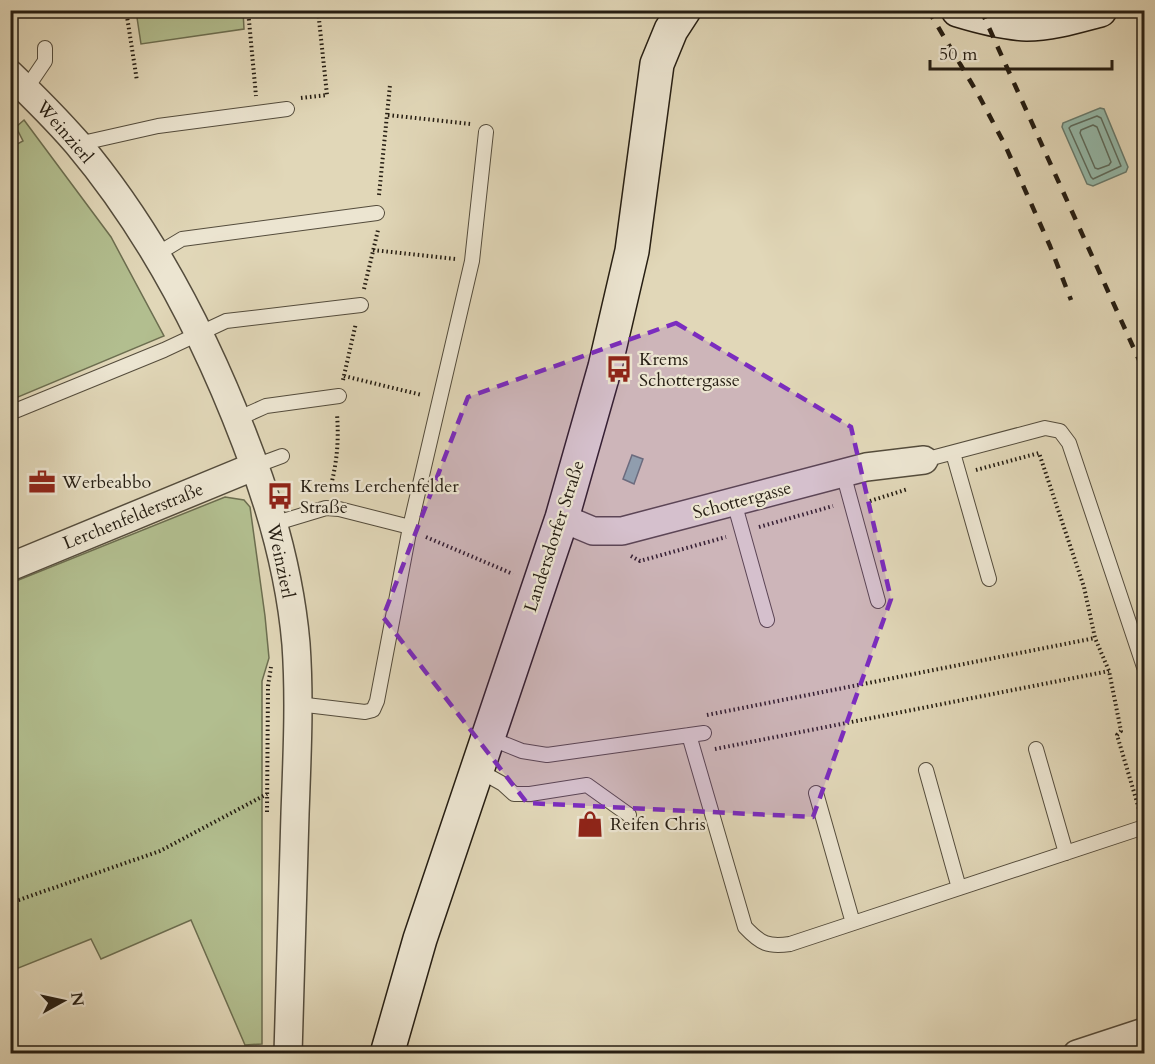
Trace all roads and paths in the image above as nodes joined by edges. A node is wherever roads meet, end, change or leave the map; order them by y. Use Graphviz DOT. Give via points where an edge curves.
graph roads {
  1 [pos="126,10"];
  2 [pos="248,10"];
  3 [pos="318,10"];
  4 [pos="684,10"];
  5 [pos="958,10"];
  6 [pos="1100,10"];
  7 [pos="45,48"];
  8 [pos="18,81"];
  9 [pos="137,81"];
  10 [pos="287,109"];
  11 [pos="258,113"];
  12 [pos="388,115"];
  13 [pos="486,132"];
  14 [pos="78,144"];
  15 [pos="377,213"];
  16 [pos="373,250"];
  17 [pos="157,254"];
  18 [pos="472,261"];
  19 [pos="361,305"];
  20 [pos="200,334"];
  21 [pos="344,376"];
  22 [pos="339,396"];
  23 [pos="440,399"];
  24 [pos="10,413"];
  25 [pos="237,419"];
  26 [pos="953,453"];
  27 [pos="282,456"];
  28 [pos="924,460"];
  29 [pos="255,466"];
  30 [pos="843,473"];
  31 [pos="959,474"];
  32 [pos="908,489"];
  33 [pos="734,502"];
  34 [pos="852,506"];
  35 [pos="562,519"];
  36 [pos="273,524"];
  37 [pos="410,527"];
  38 [pos="10,567"];
  39 [pos="989,579"];
  40 [pos="539,585"];
  41 [pos="878,601"];
  42 [pos="767,620"];
  43 [pos="1095,638"];
  44 [pos="274,658"];
  45 [pos="1144,667"];
  46 [pos="1109,671"];
  47 [pos="298,704"];
  48 [pos="700,716"];
  49 [pos="704,733"];
  50 [pos="689,735"];
  51 [pos="487,737"];
  52 [pos="1036,749"];
  53 [pos="694,753"];
  54 [pos="477,770"];
  55 [pos="926,770"];
  56 [pos="816,793"];
  57 [pos="267,794"];
  58 [pos="629,814"];
  59 [pos="267,817"];
  60 [pos="1144,827"];
  61 [pos="1066,853"];
  62 [pos="959,888"];
  63 [pos="10,903"];
  64 [pos="853,923"];
  65 [pos="1144,1032"];
  66 [pos="288,1053"];
  67 [pos="387,1053"];
  68 [pos="1077,1053"];
  1 -- 9 [label="path"];
  2 -- 11 [label="path"];
  3 -- 10 [label="path" via="327,95 294,99"];
  4 -- 35 [label="main road, Landersdorfer Straße" via="649,63 652,94 639,211 622,302"];
  5 -- 6 [label="main road" via="994,21 1028,24"];
  7 -- 8 [label="lane" via="45,61"];
  8 -- 14 [label="street, Weinzierl"];
  10 -- 11 [label="lane"];
  11 -- 14 [label="lane" via="158,126"];
  12 -- 13 [label="path" via="482,125"];
  13 -- 18 [label="lane"];
  14 -- 17 [label="street, Weinzierl"];
  15 -- 17 [label="lane" via="182,239"];
  16 -- 18 [label="path"];
  17 -- 20 [label="street, Weinzierl"];
  18 -- 23 [label="lane"];
  19 -- 20 [label="lane" via="226,321"];
  20 -- 24 [label="lane"];
  20 -- 25 [label="street, Weinzierl"];
  21 -- 23 [label="path"];
  22 -- 25 [label="lane" via="266,406"];
  23 -- 37 [label="lane"];
  25 -- 29 [label="street, Weinzierl"];
  26 -- 28 [label="lane"];
  26 -- 31 [label="lane"];
  26 -- 45 [label="lane" via="1045,428 1060,431 1069,443"];
  27 -- 29 [label="lane"];
  28 -- 30 [label="street, Schottergasse"];
  29 -- 36 [label="street, Weinzierl"];
  29 -- 38 [label="street, Lerchenfelderstraße"];
  30 -- 33 [label="street, Schottergasse"];
  30 -- 34 [label="lane"];
  31 -- 39 [label="lane"];
  31 -- 43 [label="path" via="1039,453 1084,587"];
  32 -- 34 [label="path"];
  33 -- 35 [label="street, Schottergasse" via="622,531 593,531"];
  33 -- 42 [label="lane"];
  34 -- 41 [label="lane"];
  35 -- 40 [label="main road, Landersdorfer Straße"];
  36 -- 37 [label="lane" via="326,508"];
  36 -- 47 [label="street, Weinzierl" via="296,642"];
  37 -- 40 [label="path"];
  37 -- 47 [label="lane" via="373,710"];
  40 -- 51 [label="main road, Landersdorfer Straße"];
  43 -- 46 [label="path"];
  43 -- 48 [label="path"];
  44 -- 57 [label="path" via="268,686"];
  46 -- 53 [label="path"];
  46 -- 60 [label="path" via="1121,731 1117,735"];
  47 -- 66 [label="street, Weinzierl"];
  49 -- 50 [label="lane"];
  50 -- 51 [label="lane" via="547,755 522,751"];
  50 -- 53 [label="lane"];
  51 -- 54 [label="main road, Landersdorfer Straße"];
  52 -- 61 [label="lane"];
  53 -- 64 [label="lane" via="739,908 746,927 757,940 773,946 790,944"];
  54 -- 58 [label="lane" via="514,794 587,785"];
  54 -- 67 [label="main road, Landersdorfer Straße" via="420,939"];
  55 -- 62 [label="lane"];
  56 -- 64 [label="lane"];
  57 -- 59 [label="path"];
  57 -- 63 [label="path" via="160,851"];
  60 -- 61 [label="lane"];
  61 -- 62 [label="lane"];
  62 -- 64 [label="lane"];
  65 -- 68 [label="street"];
}
